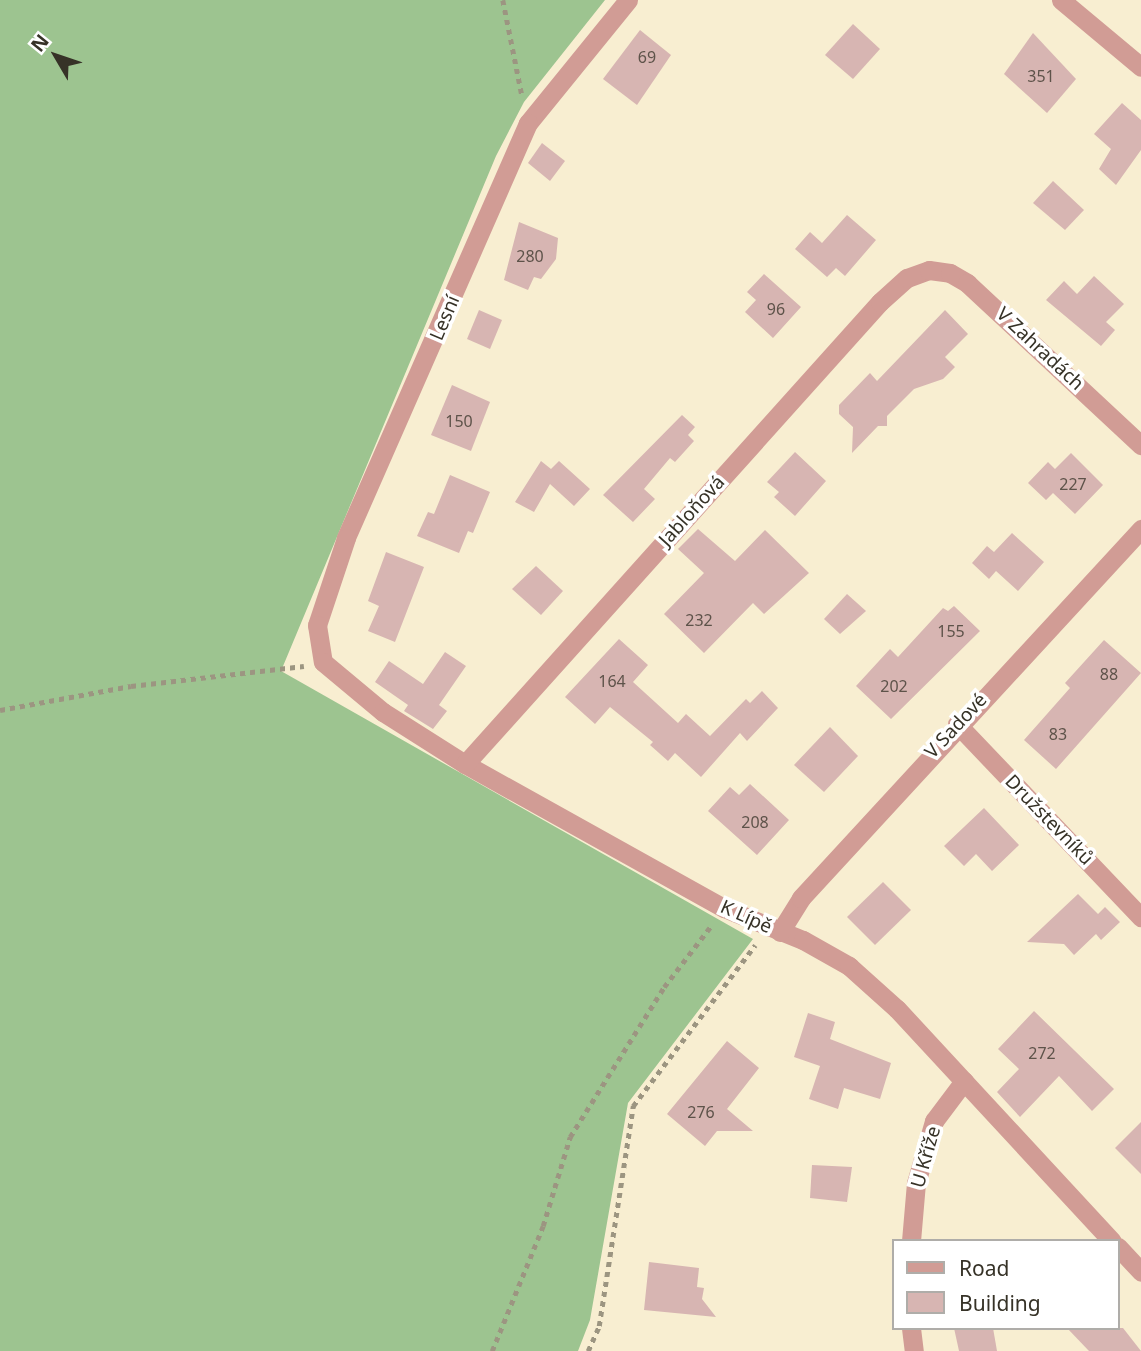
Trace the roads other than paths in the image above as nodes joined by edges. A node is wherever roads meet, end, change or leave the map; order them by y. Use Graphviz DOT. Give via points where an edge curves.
graph roads {
  1 [pos="628,0"];
  2 [pos="1061,0"];
  3 [pos="1141,67"];
  4 [pos="929,270"];
  5 [pos="1141,445"];
  6 [pos="1141,528"];
  7 [pos="323,662"];
  8 [pos="957,724"];
  9 [pos="465,764"];
  10 [pos="1141,917"];
  11 [pos="774,930"];
  12 [pos="964,1081"];
  13 [pos="911,1239"];
  14 [pos="1110,1239"];
  15 [pos="1120,1250"];
  16 [pos="1141,1272"];
  17 [pos="911,1330"];
  18 [pos="914,1351"];
  1 -- 7 [label="street, Lesní" via="528,123 346,538 317,625"];
  2 -- 3 [label="street"];
  4 -- 5 [label="street, V Zahradách" via="950,273 967,283"];
  4 -- 9 [label="street, Jabloňová" via="907,278 880,302"];
  6 -- 8 [label="street, V Sadové"];
  7 -- 9 [label="street, K Lípě" via="383,712"];
  8 -- 10 [label="street, Družstevníků"];
  8 -- 11 [label="street, V Sadové"];
  9 -- 11 [label="street, K Lípě" via="724,908"];
  11 -- 12 [label="street, K Lípě" via="824,951 857,972"];
  12 -- 13 [label="street, U Kříže" via="934,1121 916,1183"];
  12 -- 14 [label="street, K Lípě"];
  15 -- 16 [label="street"];
  17 -- 18 [label="street"];
}
